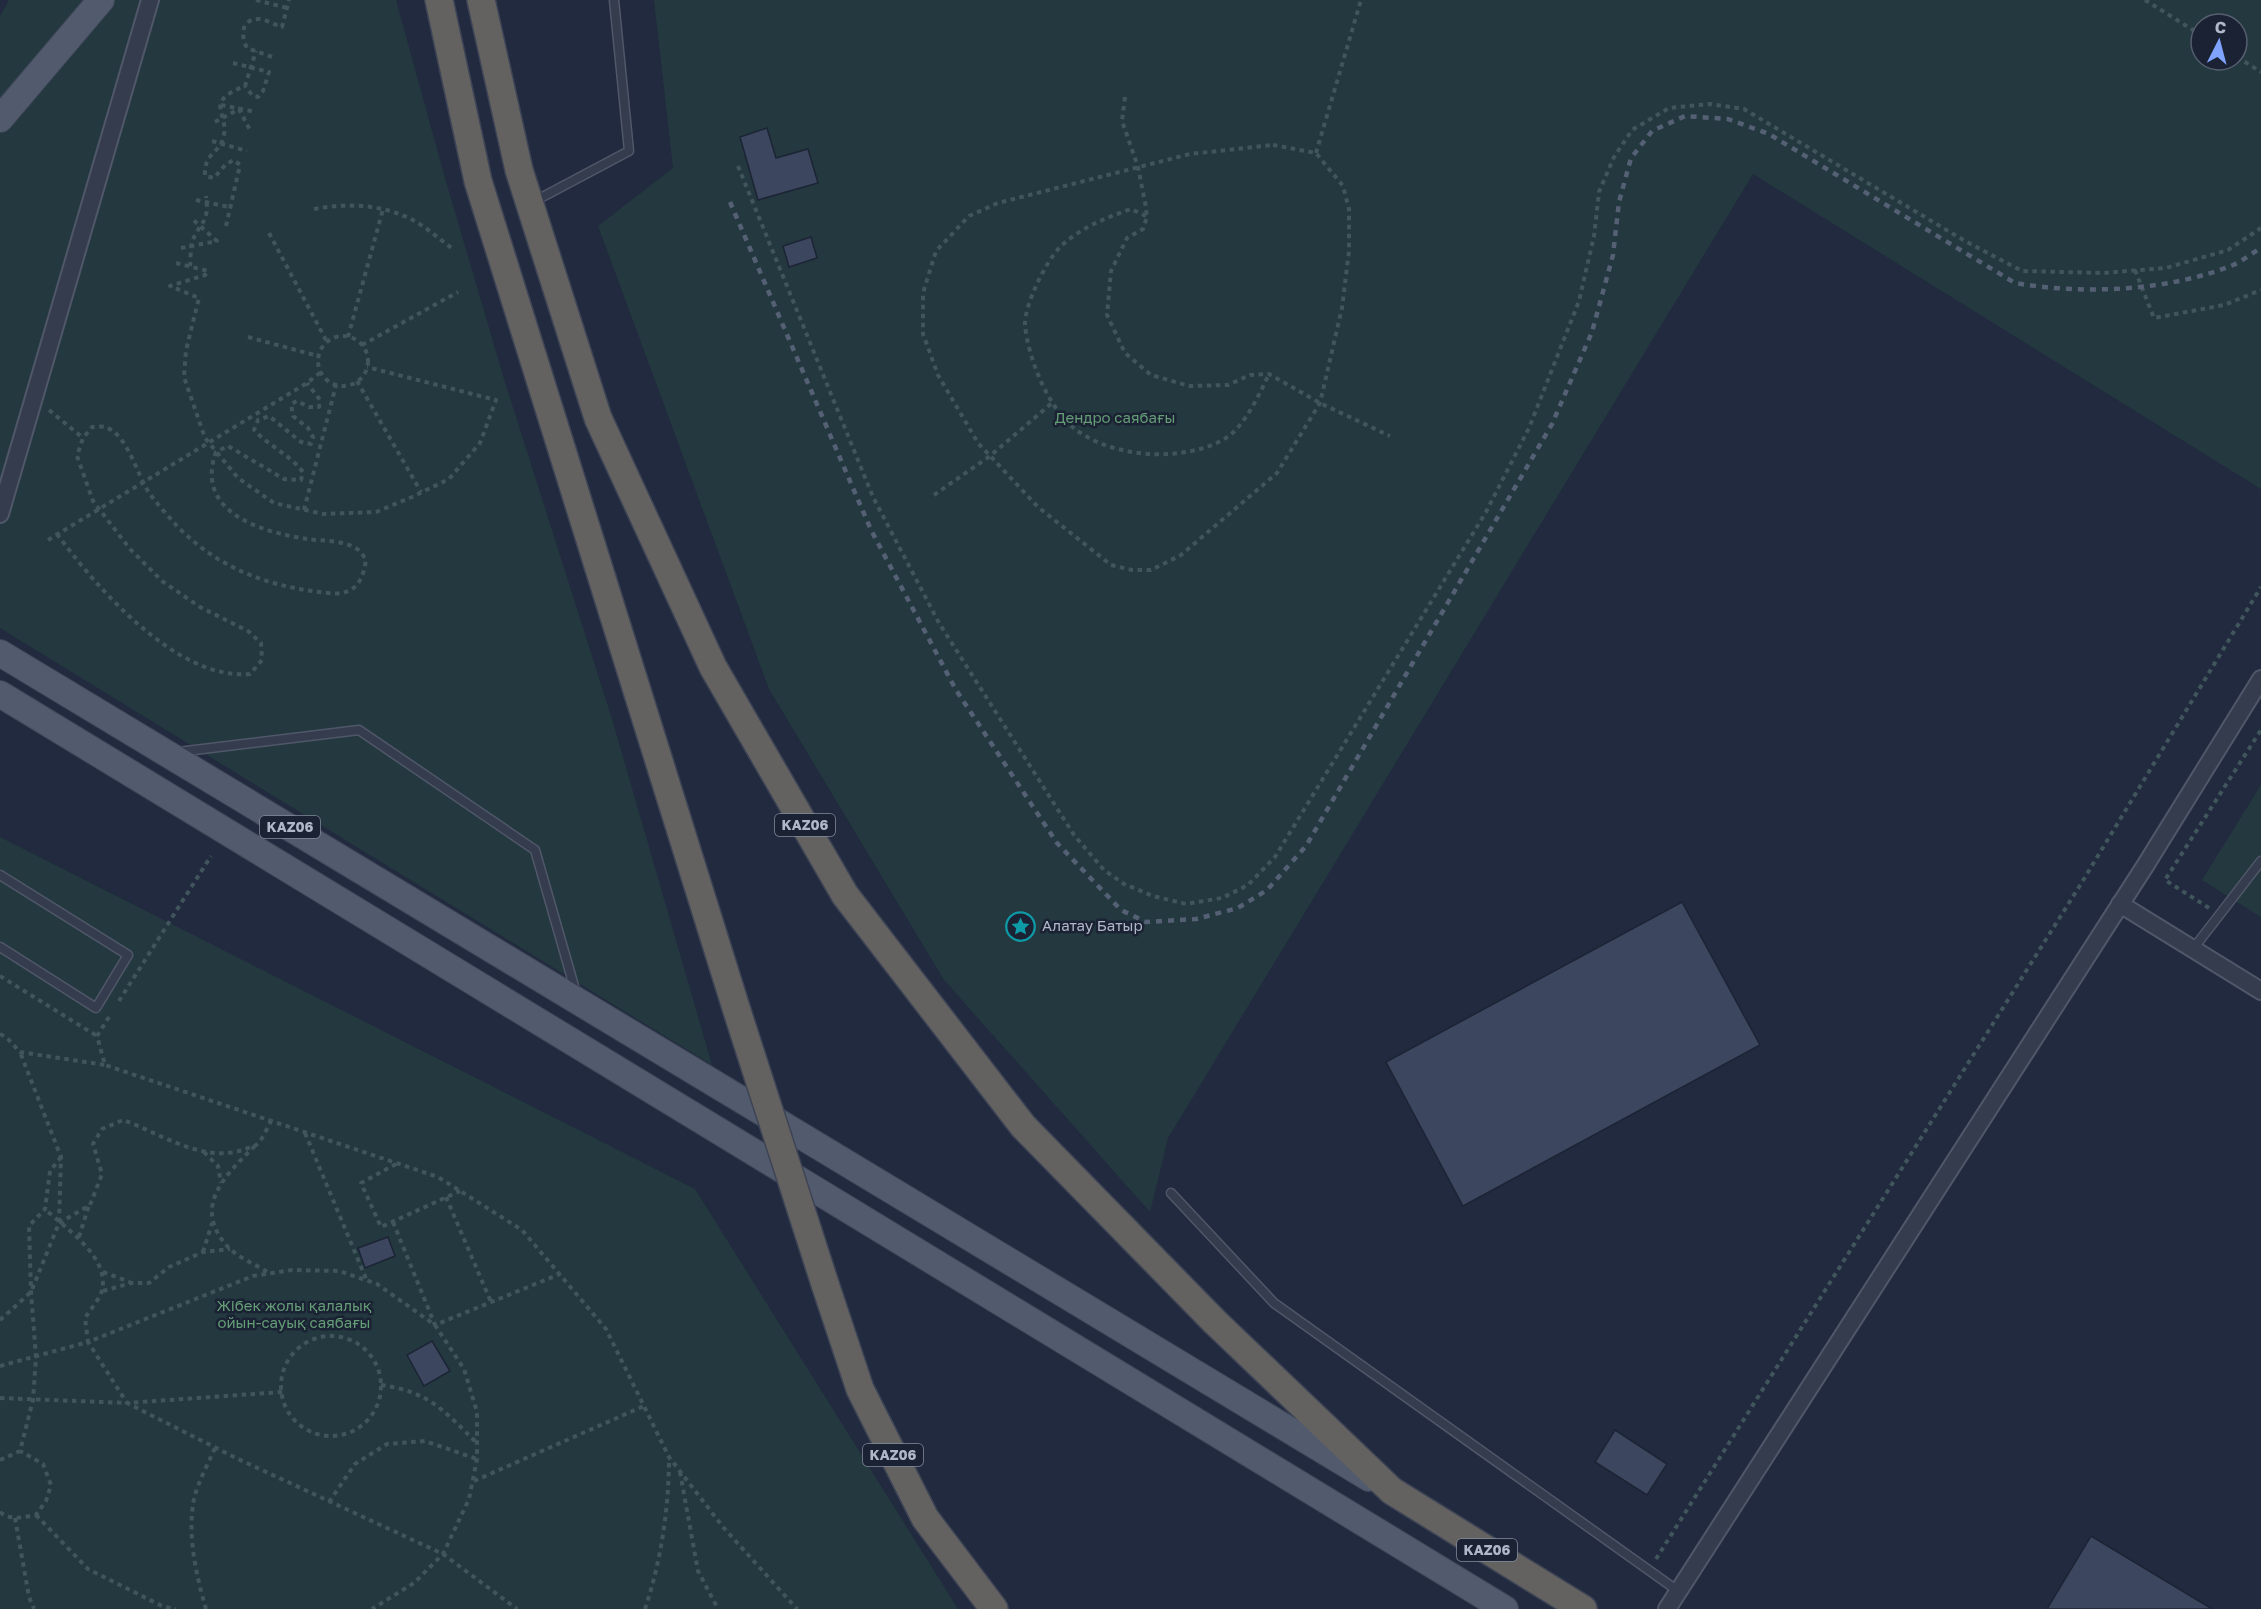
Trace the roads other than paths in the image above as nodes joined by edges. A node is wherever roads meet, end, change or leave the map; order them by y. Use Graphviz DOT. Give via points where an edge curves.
graph roads {
  1 [pos="101,0"];
  2 [pos="150,0"];
  3 [pos="439,0"];
  4 [pos="481,0"];
  5 [pos="614,0"];
  6 [pos="0,119"];
  7 [pos="530,204"];
  8 [pos="0,514"];
  9 [pos="0,653"];
  10 [pos="2261,679"];
  11 [pos="0,694"];
  12 [pos="169,753"];
  13 [pos="218,783"];
  14 [pos="199,814"];
  15 [pos="2261,861"];
  16 [pos="0,875"];
  17 [pos="2120,904"];
  18 [pos="0,947"];
  19 [pos="2193,949"];
  20 [pos="2261,991"];
  21 [pos="579,1002"];
  22 [pos="1171,1193"];
  23 [pos="1392,1491"];
  24 [pos="1678,1591"];
  25 [pos="994,1609"];
  26 [pos="1505,1609"];
  27 [pos="1583,1609"];
  28 [pos="1667,1609"];
  1 -- 6 [label="main road"];
  2 -- 8 [label="street"];
  3 -- 25 [label="highway, KАZ06, bridge" via="478,181 737,1011 860,1389 925,1518"];
  4 -- 7 [label="highway, KАZ06"];
  5 -- 7 [label="lane" via="629,151"];
  7 -- 23 [label="highway, KАZ06" via="598,418 713,667 845,894 1023,1126 1215,1322"];
  9 -- 12 [label="main road, KАZ06"];
  10 -- 17 [label="street"];
  11 -- 14 [label="main road, KАZ06"];
  12 -- 13 [label="main road, KАZ06"];
  12 -- 21 [label="lane" via="359,730 535,850"];
  13 -- 14 [label="main road"];
  13 -- 21 [label="main road, KАZ06"];
  14 -- 26 [label="main road, KАZ06"];
  15 -- 19 [label="lane"];
  16 -- 18 [label="lane" via="128,955 96,1008"];
  17 -- 19 [label="street"];
  17 -- 24 [label="street"];
  19 -- 20 [label="street"];
  21 -- 23 [label="main road, KАZ06"];
  22 -- 24 [label="lane" via="1274,1303"];
  23 -- 27 [label="highway, KАZ06"];
  24 -- 28 [label="street"];
}
